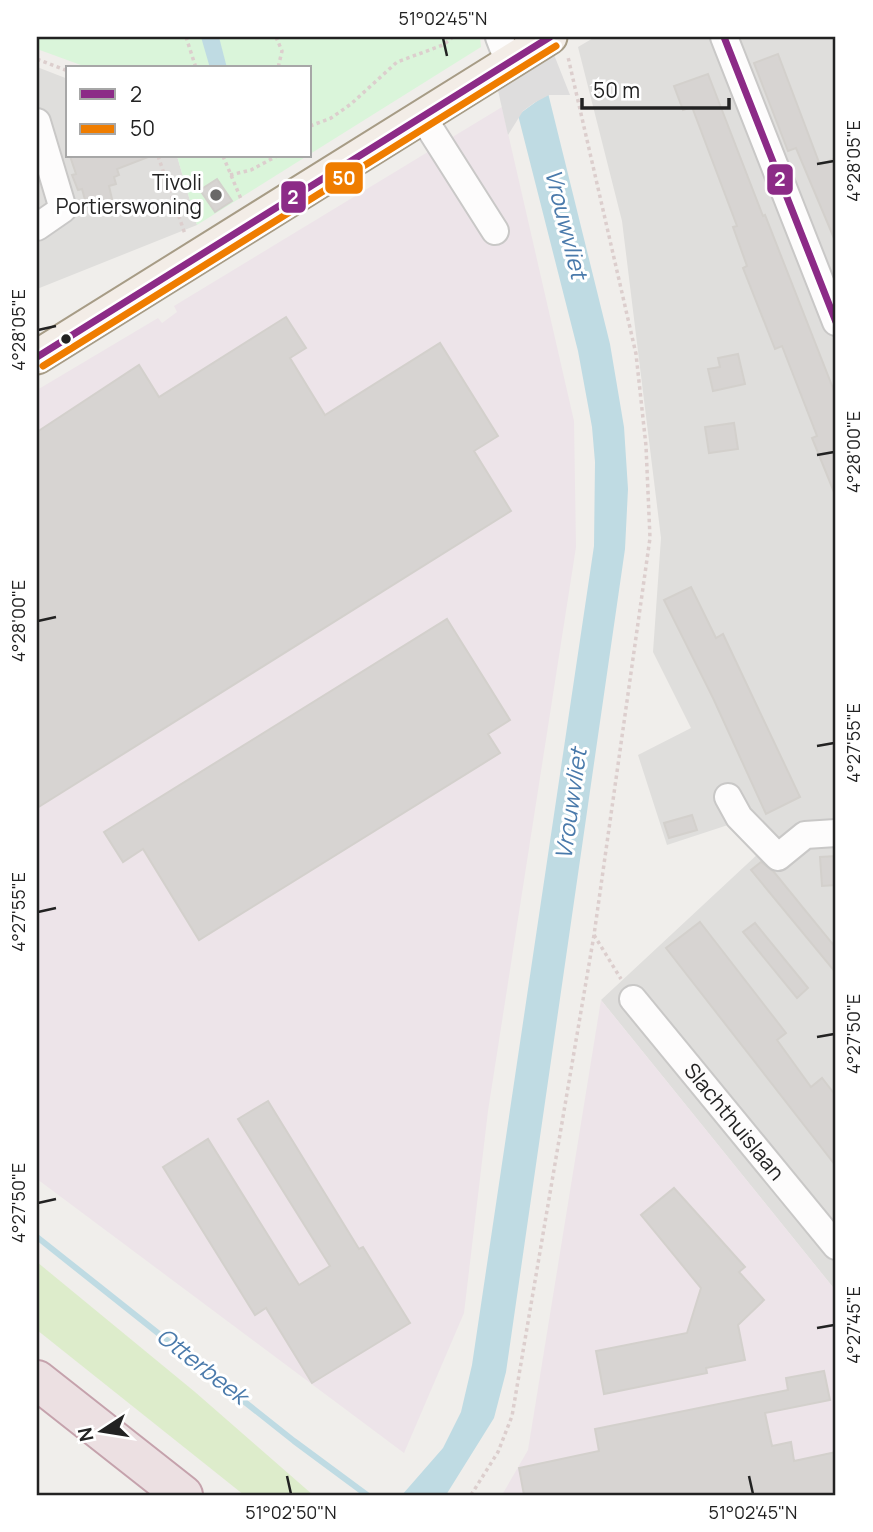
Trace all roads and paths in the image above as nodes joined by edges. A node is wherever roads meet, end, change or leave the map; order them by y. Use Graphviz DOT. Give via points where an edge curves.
graph roads {
  1 [pos="186,37"];
  2 [pos="276,37"];
  3 [pos="453,37"];
  4 [pos="724,37"];
  5 [pos="558,43"];
  6 [pos="504,50"];
  7 [pos="37,59"];
  8 [pos="195,66"];
  9 [pos="278,66"];
  10 [pos="66,71"];
  11 [pos="422,116"];
  12 [pos="37,122"];
  13 [pos="312,125"];
  14 [pos="159,158"];
  15 [pos="224,158"];
  16 [pos="273,158"];
  17 [pos="230,175"];
  18 [pos="251,224"];
  19 [pos="37,227"];
  20 [pos="495,231"];
  21 [pos="193,259"];
  22 [pos="828,278"];
  23 [pos="836,322"];
  24 [pos="37,357"];
  25 [pos="728,797"];
  26 [pos="836,833"];
  27 [pos="594,935"];
  28 [pos="633,999"];
  29 [pos="836,1246"];
  30 [pos="37,1380"];
  31 [pos="183,1495"];
  32 [pos="471,1495"];
  1 -- 8 [label="path"];
  2 -- 9 [label="path" via="282,51"];
  3 -- 13 [label="path" via="397,62 351,104"];
  4 -- 22 [label="street"];
  5 -- 6 [label="main road"];
  5 -- 27 [label="path" via="636,354 650,538"];
  6 -- 11 [label="main road"];
  7 -- 10 [label="path"];
  11 -- 18 [label="main road"];
  11 -- 20 [label="street"];
  12 -- 19 [label="street" via="63,209"];
  14 -- 21 [label="path"];
  15 -- 17 [label="path"];
  16 -- 17 [label="path"];
  17 -- 18 [label="path"];
  18 -- 21 [label="main road"];
  21 -- 24 [label="main road"];
  22 -- 23 [label="street"];
  25 -- 26 [label="street" via="739,817 778,857 805,835"];
  27 -- 28 [label="path"];
  27 -- 32 [label="path" via="512,1416 498,1452"];
  28 -- 29 [label="street, Slachthuislaan"];
  30 -- 31 [label="highway"];
}
